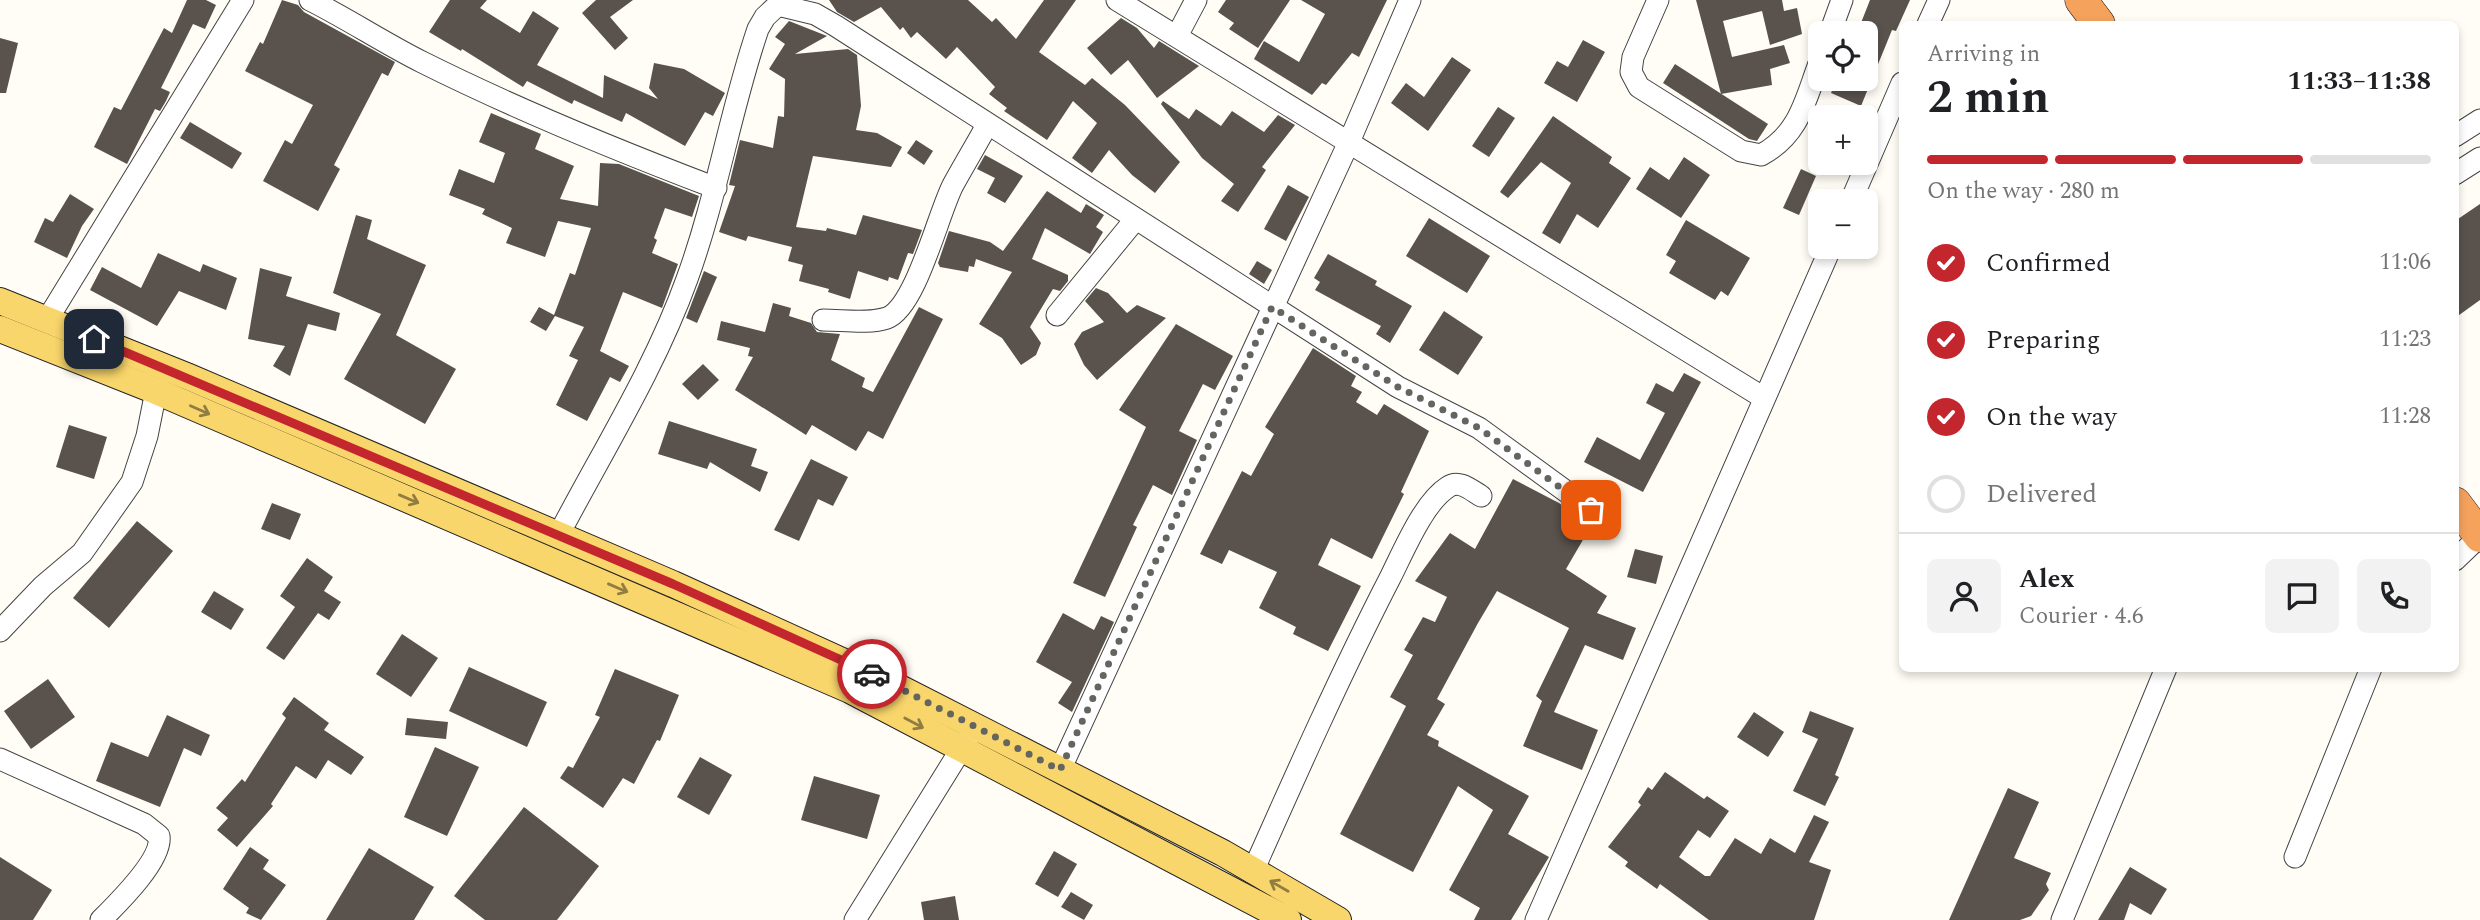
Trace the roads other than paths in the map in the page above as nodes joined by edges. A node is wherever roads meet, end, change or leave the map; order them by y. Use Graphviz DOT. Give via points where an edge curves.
graph roads {
  1 [pos="243,0"];
  2 [pos="310,0"];
  3 [pos="1117,0"];
  4 [pos="1196,0"];
  5 [pos="1410,0"];
  6 [pos="1658,0"];
  7 [pos="1842,0"];
  8 [pos="1939,0"];
  9 [pos="2081,0"];
  10 [pos="771,5"];
  11 [pos="814,7"];
  12 [pos="1834,21"];
  13 [pos="1929,21"];
  14 [pos="2097,21"];
  15 [pos="1177,36"];
  16 [pos="1899,90"];
  17 [pos="1809,91"];
  18 [pos="2480,120"];
  19 [pos="987,125"];
  20 [pos="2459,133"];
  21 [pos="1349,142"];
  22 [pos="2480,158"];
  23 [pos="2459,171"];
  24 [pos="716,188"];
  25 [pos="1856,189"];
  26 [pos="1135,221"];
  27 [pos="1826,259"];
  28 [pos="0,301"];
  29 [pos="1272,307"];
  30 [pos="1057,315"];
  31 [pos="47,320"];
  32 [pos="823,320"];
  33 [pos="0,329"];
  34 [pos="156,391"];
  35 [pos="1765,398"];
  36 [pos="1481,496"];
  37 [pos="2459,508"];
  38 [pos="1608,522"];
  39 [pos="558,536"];
  40 [pos="2480,536"];
  41 [pos="2459,555"];
  42 [pos="0,631"];
  43 [pos="2164,672"];
  44 [pos="2369,672"];
  45 [pos="968,737"];
  46 [pos="0,759"];
  47 [pos="1060,770"];
  48 [pos="2295,857"];
  49 [pos="1252,871"];
  50 [pos="101,920"];
  51 [pos="855,920"];
  52 [pos="1288,920"];
  53 [pos="1338,920"];
  54 [pos="1536,920"];
  55 [pos="2062,920"];
  1 -- 31 [label="street"];
  2 -- 24 [label="street" via="420,61 593,142"];
  3 -- 15 [label="street"];
  4 -- 15 [label="street"];
  5 -- 21 [label="street"];
  6 -- 17 [label="street" via="1633,57 1631,72 1639,87 1741,151 1761,155 1782,144 1798,121"];
  7 -- 12 [label="street"];
  8 -- 13 [label="street"];
  9 -- 14 [label="highway"];
  10 -- 11 [label="street"];
  10 -- 24 [label="street" via="752,45"];
  11 -- 19 [label="street"];
  15 -- 21 [label="street"];
  16 -- 25 [label="street"];
  18 -- 20 [label="street"];
  19 -- 26 [label="street"];
  19 -- 32 [label="street" via="953,185 915,282 898,310 873,320"];
  21 -- 29 [label="street"];
  21 -- 35 [label="street"];
  22 -- 23 [label="street"];
  24 -- 39 [label="street" via="687,280 657,347"];
  26 -- 29 [label="street"];
  26 -- 30 [label="street"];
  27 -- 35 [label="street"];
  28 -- 31 [label="main road"];
  29 -- 38 [label="street" via="1398,387 1479,428"];
  29 -- 47 [label="street"];
  31 -- 39 [label="main road"];
  33 -- 34 [label="main road"];
  34 -- 42 [label="street" via="132,482 82,553"];
  34 -- 45 [label="main road, one-way"];
  35 -- 54 [label="street"];
  36 -- 49 [label="street" via="1461,484 1450,485 1421,521 1346,663"];
  37 -- 40 [label="highway"];
  39 -- 45 [label="main road" via="888,682"];
  40 -- 41 [label="street"];
  43 -- 55 [label="street"];
  44 -- 48 [label="street"];
  45 -- 47 [label="main road"];
  45 -- 51 [label="street"];
  45 -- 52 [label="main road"];
  46 -- 50 [label="street" via="159,835 160,843 144,872"];
  47 -- 49 [label="main road"];
  53 -- 49 [label="main road, one-way"];
}
